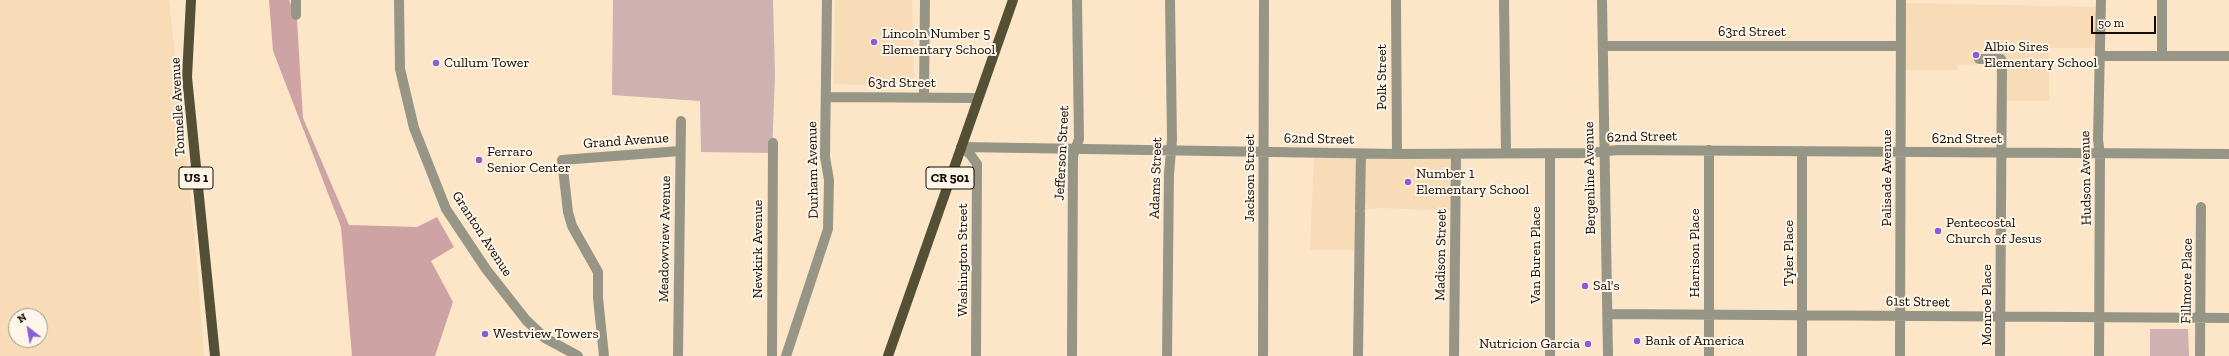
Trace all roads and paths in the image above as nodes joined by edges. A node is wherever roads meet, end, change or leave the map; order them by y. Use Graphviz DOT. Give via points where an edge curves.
graph roads {
  1 [pos="190,0"];
  2 [pos="296,0"];
  3 [pos="399,0"];
  4 [pos="827,0"];
  5 [pos="924,0"];
  6 [pos="1013,0"];
  7 [pos="1077,0"];
  8 [pos="1170,0"];
  9 [pos="1264,0"];
  10 [pos="1396,0"];
  11 [pos="1504,0"];
  12 [pos="1602,0"];
  13 [pos="1901,0"];
  14 [pos="2101,0"];
  15 [pos="2162,0"];
  16 [pos="296,15"];
  17 [pos="1603,46"];
  18 [pos="1901,46"];
  19 [pos="2162,55"];
  20 [pos="2101,56"];
  21 [pos="2229,56"];
  22 [pos="1979,59"];
  23 [pos="826,97"];
  24 [pos="924,97"];
  25 [pos="978,98"];
  26 [pos="681,121"];
  27 [pos="773,143"];
  28 [pos="961,147"];
  29 [pos="1076,149"];
  30 [pos="1170,150"];
  31 [pos="1709,150"];
  32 [pos="1604,151"];
  33 [pos="1802,151"];
  34 [pos="680,152"];
  35 [pos="1264,152"];
  36 [pos="1506,153"];
  37 [pos="1550,153"];
  38 [pos="1901,153"];
  39 [pos="2001,153"];
  40 [pos="1361,154"];
  41 [pos="1397,154"];
  42 [pos="1456,154"];
  43 [pos="2100,154"];
  44 [pos="2229,154"];
  45 [pos="2201,206"];
  46 [pos="1608,314"];
  47 [pos="1708,315"];
  48 [pos="1803,316"];
  49 [pos="1900,316"];
  50 [pos="2001,317"];
  51 [pos="2100,318"];
  52 [pos="2200,318"];
  53 [pos="2229,318"];
  54 [pos="215,356"];
  55 [pos="578,356"];
  56 [pos="604,356"];
  57 [pos="678,356"];
  58 [pos="772,356"];
  59 [pos="786,356"];
  60 [pos="888,356"];
  61 [pos="976,356"];
  62 [pos="1072,356"];
  63 [pos="1167,356"];
  64 [pos="1263,356"];
  65 [pos="1358,356"];
  66 [pos="1454,356"];
  67 [pos="1550,356"];
  68 [pos="1608,356"];
  69 [pos="1709,356"];
  70 [pos="1802,356"];
  71 [pos="1900,356"];
  72 [pos="2000,356"];
  73 [pos="2100,356"];
  74 [pos="2200,356"];
  1 -- 54 [label="main road, Tonnelle Avenue / US 1" via="188,85"];
  2 -- 16 [label="street"];
  3 -- 55 [label="street, Granton Avenue" via="400,68 414,128 446,209 486,269 526,320 544,338"];
  4 -- 23 [label="street, Durham Avenue"];
  5 -- 24 [label="street"];
  6 -- 25 [label="main road, CR 501"];
  7 -- 29 [label="street, Jefferson Street" via="1079,139"];
  8 -- 30 [label="street, Adams Street"];
  9 -- 35 [label="street, Jackson Street"];
  10 -- 41 [label="street, Polk Street"];
  11 -- 36 [label="street"];
  12 -- 17 [label="street, Bergenline Avenue"];
  13 -- 18 [label="street, Palisade Avenue"];
  14 -- 20 [label="street, Hudson Avenue"];
  15 -- 19 [label="street"];
  17 -- 18 [label="street, 63rd Street"];
  17 -- 32 [label="street, Bergenline Avenue"];
  18 -- 38 [label="street, Palisade Avenue"];
  19 -- 20 [label="street"];
  19 -- 21 [label="street"];
  20 -- 43 [label="street, Hudson Avenue" via="2098,140"];
  22 -- 39 [label="street, Monroe Place" via="2001,59"];
  23 -- 24 [label="street, 63rd Street"];
  23 -- 59 [label="street, Durham Avenue" via="828,229"];
  24 -- 25 [label="street, 63rd Street"];
  25 -- 28 [label="main road, CR 501"];
  26 -- 34 [label="street, Meadowview Avenue"];
  27 -- 58 [label="street, Newkirk Avenue"];
  28 -- 29 [label="street, 62nd Street"];
  28 -- 60 [label="main road, CR 501"];
  28 -- 61 [label="street, Washington Street" via="977,164"];
  29 -- 30 [label="street, 62nd Street"];
  29 -- 62 [label="street, Jefferson Street" via="1073,156"];
  30 -- 35 [label="street, 62nd Street"];
  30 -- 63 [label="street, Adams Street"];
  31 -- 32 [label="street, 62nd Street"];
  31 -- 33 [label="street, 62nd Street"];
  31 -- 47 [label="street, Harrison Place"];
  32 -- 37 [label="street, 62nd Street"];
  32 -- 46 [label="street, Bergenline Avenue"];
  33 -- 38 [label="street, 62nd Street"];
  33 -- 48 [label="street, Tyler Place"];
  34 -- 56 [label="street, Grand Avenue" via="562,160 572,226 598,272"];
  34 -- 57 [label="street, Meadowview Avenue"];
  35 -- 40 [label="street, 62nd Street"];
  35 -- 64 [label="street, Jackson Street"];
  36 -- 37 [label="street, 62nd Street"];
  36 -- 42 [label="street, 62nd Street"];
  37 -- 67 [label="street, Van Buren Place"];
  38 -- 39 [label="street, 62nd Street"];
  38 -- 49 [label="street, Palisade Avenue"];
  39 -- 43 [label="street, 62nd Street"];
  39 -- 50 [label="street, Monroe Place"];
  40 -- 41 [label="street, 62nd Street"];
  40 -- 65 [label="street"];
  41 -- 42 [label="street, 62nd Street"];
  42 -- 66 [label="street, Madison Street"];
  43 -- 44 [label="street, 62nd Street"];
  43 -- 51 [label="street, Hudson Avenue"];
  45 -- 52 [label="street, Fillmore Place"];
  46 -- 47 [label="street, 61st Street"];
  46 -- 68 [label="street, Bergenline Avenue"];
  47 -- 48 [label="street, 61st Street"];
  47 -- 69 [label="street, Harrison Place"];
  48 -- 49 [label="street, 61st Street"];
  48 -- 70 [label="street, Tyler Place"];
  49 -- 50 [label="street, 61st Street"];
  49 -- 71 [label="street, Palisade Avenue"];
  50 -- 51 [label="street, 61st Street"];
  50 -- 72 [label="street, Monroe Place"];
  51 -- 52 [label="street, 61st Street"];
  51 -- 73 [label="street, Hudson Avenue"];
  52 -- 53 [label="street, 61st Street"];
  52 -- 74 [label="street, Fillmore Place"];
}
